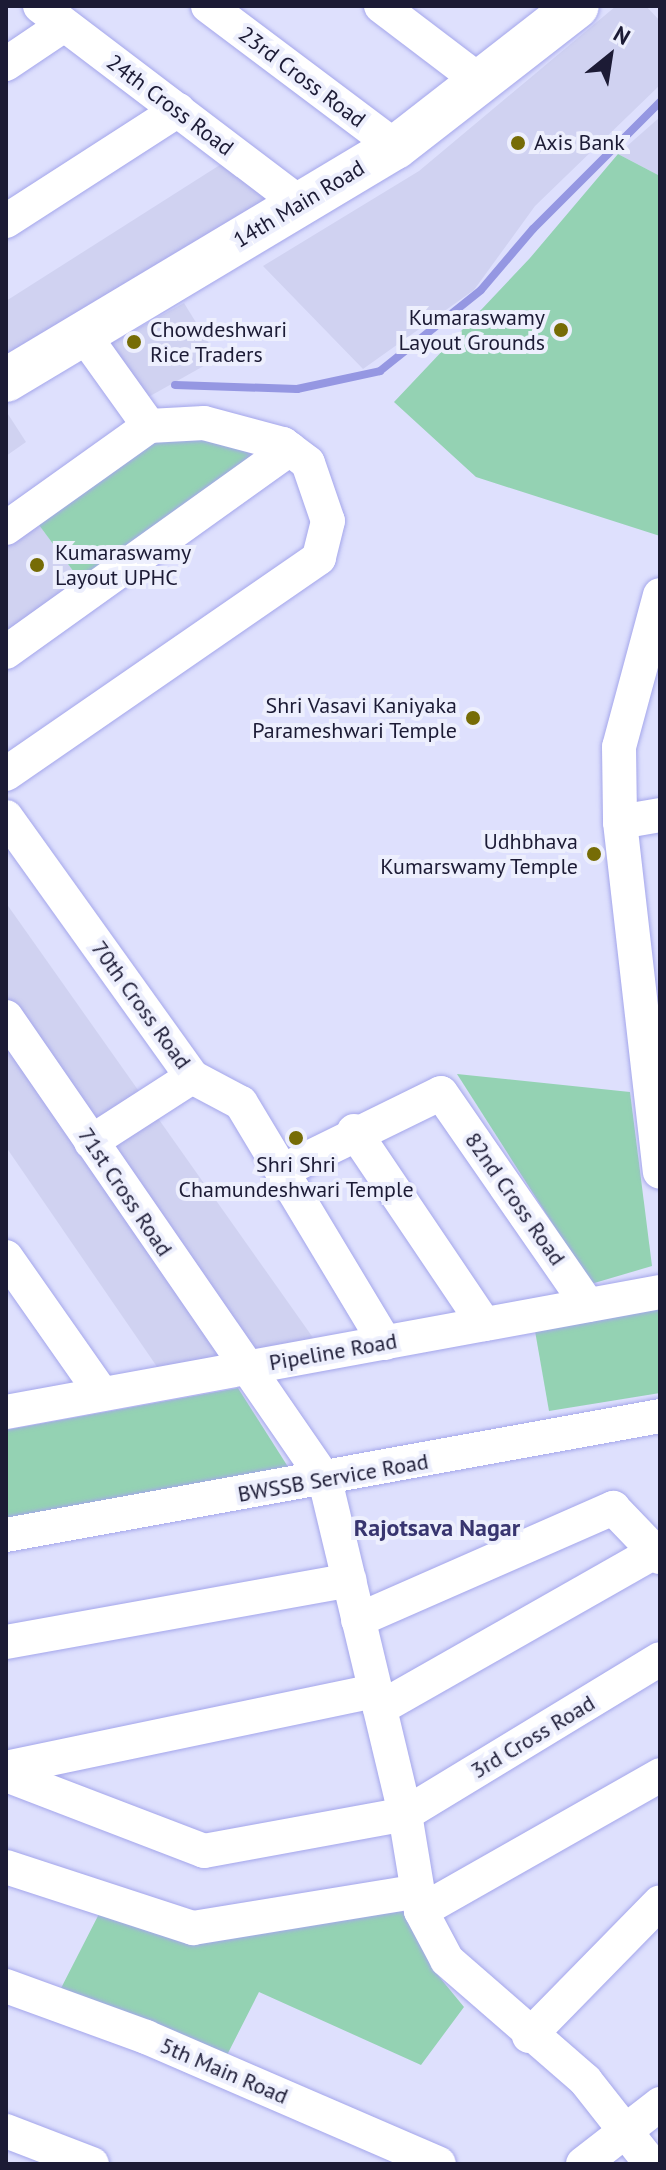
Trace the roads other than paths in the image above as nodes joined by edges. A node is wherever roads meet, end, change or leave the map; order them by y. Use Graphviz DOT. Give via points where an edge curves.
graph roads {
  1 [pos="208,6"];
  2 [pos="381,6"];
  3 [pos="568,8"];
  4 [pos="52,15"];
  5 [pos="6,64"];
  6 [pos="481,82"];
  7 [pos="178,110"];
  8 [pos="396,147"];
  9 [pos="300,203"];
  10 [pos="6,221"];
  11 [pos="81,331"];
  12 [pos="6,380"];
  13 [pos="149,426"];
  14 [pos="290,449"];
  15 [pos="6,528"];
  16 [pos="660,595"];
  17 [pos="6,652"];
  18 [pos="644,713"];
  19 [pos="6,774"];
  20 [pos="660,815"];
  21 [pos="6,817"];
  22 [pos="620,822"];
  23 [pos="647,924"];
  24 [pos="6,1017"];
  25 [pos="652,1022"];
  26 [pos="192,1077"];
  27 [pos="657,1117"];
  28 [pos="354,1131"];
  29 [pos="91,1142"];
  30 [pos="282,1171"];
  31 [pos="660,1172"];
  32 [pos="6,1257"];
  33 [pos="660,1292"];
  34 [pos="588,1305"];
  35 [pos="484,1324"];
  36 [pos="385,1343"];
  37 [pos="245,1367"];
  38 [pos="102,1394"];
  39 [pos="6,1412"];
  40 [pos="660,1416"];
  41 [pos="325,1480"];
  42 [pos="6,1535"];
  43 [pos="658,1553"];
  44 [pos="349,1580"];
  45 [pos="358,1620"];
  46 [pos="6,1642"];
  47 [pos="660,1659"];
  48 [pos="378,1700"];
  49 [pos="6,1768"];
  50 [pos="6,1775"];
  51 [pos="660,1775"];
  52 [pos="405,1814"];
  53 [pos="6,1867"];
  54 [pos="420,1901"];
  55 [pos="660,1902"];
  56 [pos="6,1986"];
  57 [pos="529,2036"];
  58 [pos="660,2104"];
  59 [pos="626,2130"];
  60 [pos="6,2131"];
  61 [pos="92,2164"];
  62 [pos="439,2164"];
  63 [pos="583,2164"];
  64 [pos="651,2164"];
  1 -- 8 [label="street, 23rd Cross Road"];
  2 -- 6 [label="street"];
  3 -- 6 [label="main road, 14th Main Road"];
  4 -- 5 [label="street"];
  4 -- 7 [label="street, 24th Cross Road"];
  6 -- 8 [label="main road, 14th Main Road"];
  7 -- 9 [label="street, 24th Cross Road"];
  7 -- 10 [label="street"];
  8 -- 9 [label="main road, 14th Main Road"];
  9 -- 11 [label="main road, 14th Main Road"];
  11 -- 12 [label="main road, 14th Main Road"];
  11 -- 13 [label="street"];
  13 -- 14 [label="street" via="204,423"];
  13 -- 15 [label="street"];
  14 -- 17 [label="street"];
  14 -- 19 [label="street" via="308,463 328,521 319,558"];
  16 -- 18 [label="street"];
  18 -- 22 [label="street" via="619,747"];
  20 -- 22 [label="street"];
  21 -- 26 [label="street, 70th Cross Road"];
  22 -- 23 [label="street"];
  23 -- 25 [label="street"];
  24 -- 29 [label="street, 71st Cross Road"];
  25 -- 27 [label="street"];
  26 -- 29 [label="street"];
  26 -- 30 [label="street, 70th Cross Road" via="241,1103"];
  27 -- 31 [label="street"];
  28 -- 30 [label="street"];
  28 -- 34 [label="street, 82nd Cross Road" via="441,1093"];
  28 -- 35 [label="street"];
  29 -- 37 [label="street, 71st Cross Road"];
  30 -- 36 [label="street, 70th Cross Road"];
  32 -- 38 [label="street"];
  33 -- 34 [label="street, Pipeline Road"];
  34 -- 35 [label="street, Pipeline Road"];
  35 -- 36 [label="street, Pipeline Road"];
  36 -- 37 [label="street, Pipeline Road"];
  37 -- 38 [label="street, Pipeline Road"];
  37 -- 41 [label="street, 71st Cross Road"];
  38 -- 39 [label="street, Pipeline Road"];
  40 -- 41 [label="street, BWSSB Service Road"];
  41 -- 42 [label="street, BWSSB Service Road"];
  41 -- 44 [label="street"];
  43 -- 45 [label="street" via="613,1508"];
  43 -- 48 [label="street"];
  44 -- 45 [label="street"];
  44 -- 46 [label="street"];
  45 -- 48 [label="street"];
  47 -- 52 [label="street, 3rd Cross Road"];
  48 -- 49 [label="street"];
  48 -- 52 [label="street"];
  50 -- 52 [label="street" via="204,1851"];
  51 -- 54 [label="street"];
  52 -- 54 [label="street"];
  53 -- 54 [label="street" via="193,1928"];
  54 -- 57 [label="street" via="447,1960"];
  55 -- 57 [label="street"];
  56 -- 62 [label="street, 5th Main Road" via="146,2037"];
  57 -- 59 [label="street" via="585,2080"];
  58 -- 59 [label="street"];
  59 -- 63 [label="street"];
  59 -- 64 [label="street"];
  60 -- 61 [label="street"];
}
